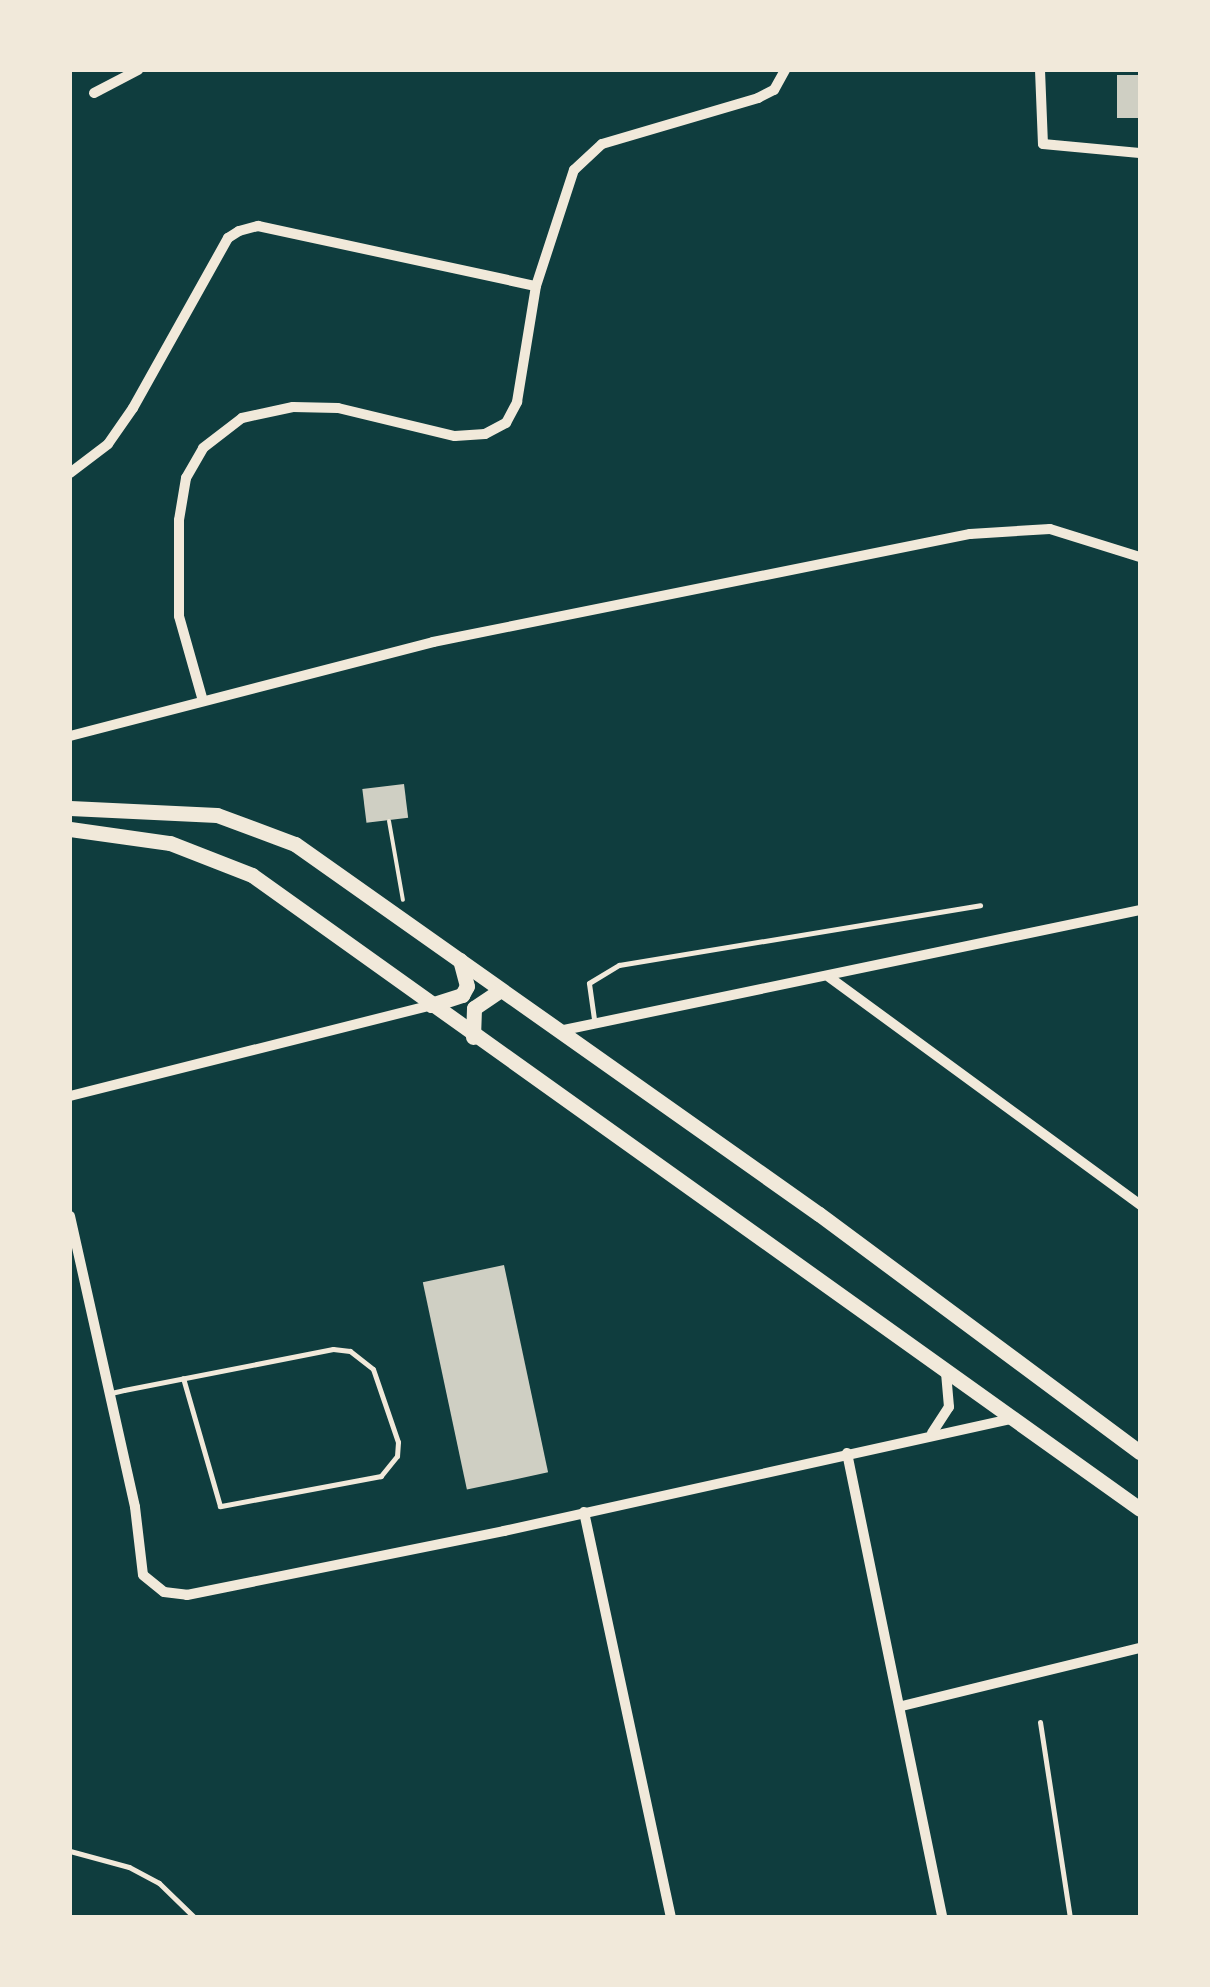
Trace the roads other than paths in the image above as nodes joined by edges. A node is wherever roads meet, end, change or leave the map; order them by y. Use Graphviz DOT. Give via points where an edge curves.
graph roads {
  1 [pos="138,70"];
  2 [pos="785,70"];
  3 [pos="1040,70"];
  4 [pos="94,93"];
  5 [pos="1140,153"];
  6 [pos="536,286"];
  7 [pos="70,473"];
  8 [pos="1140,557"];
  9 [pos="202,700"];
  10 [pos="70,736"];
  11 [pos="70,808"];
  12 [pos="70,830"];
  13 [pos="980,905"];
  14 [pos="1140,910"];
  15 [pos="460,960"];
  16 [pos="829,977"];
  17 [pos="501,990"];
  18 [pos="431,1004"];
  19 [pos="591,1020"];
  20 [pos="560,1031"];
  21 [pos="473,1037"];
  22 [pos="581,1046"];
  23 [pos="70,1096"];
  24 [pos="1140,1205"];
  25 [pos="70,1216"];
  26 [pos="943,1366"];
  27 [pos="183,1378"];
  28 [pos="111,1392"];
  29 [pos="1016,1418"];
  30 [pos="927,1436"];
  31 [pos="1140,1452"];
  32 [pos="848,1453"];
  33 [pos="1140,1510"];
  34 [pos="584,1512"];
  35 [pos="1140,1648"];
  36 [pos="902,1706"];
  37 [pos="1040,1722"];
  38 [pos="70,1850"];
  39 [pos="194,1917"];
  40 [pos="671,1917"];
  41 [pos="942,1917"];
  42 [pos="1070,1917"];
  1 -- 4 [label="street"];
  2 -- 6 [label="street" via="774,90 758,98 602,144 574,170"];
  3 -- 5 [label="street" via="1043,144"];
  6 -- 7 [label="street" via="258,226 239,231 228,238 125,420 108,444"];
  6 -- 9 [label="street" via="517,402 506,423 485,434 456,436 338,408 292,407 242,418 203,448 186,478 179,578 179,616"];
  8 -- 9 [label="street" via="1066,532 970,534 452,638"];
  9 -- 10 [label="street"];
  11 -- 15 [label="main road" via="180,810 248,822 295,844"];
  12 -- 18 [label="main road" via="170,843 252,875"];
  13 -- 19 [label="lane" via="620,964 590,983"];
  14 -- 16 [label="street"];
  15 -- 17 [label="main road"];
  15 -- 18 [label="main road" via="467,986 462,995"];
  16 -- 19 [label="street"];
  16 -- 24 [label="street"];
  17 -- 20 [label="main road"];
  17 -- 21 [label="main road" via="474,1008"];
  18 -- 21 [label="main road"];
  18 -- 23 [label="street"];
  19 -- 20 [label="street"];
  19 -- 22 [label="street"];
  20 -- 22 [label="main road"];
  21 -- 26 [label="main road"];
  22 -- 31 [label="main road"];
  25 -- 28 [label="street"];
  26 -- 29 [label="main road"];
  26 -- 30 [label="street" via="949,1407"];
  27 -- 27 [label="lane" via="220,1506 381,1476 397,1456 373,1369 350,1351"];
  27 -- 28 [label="lane"];
  28 -- 34 [label="street" via="143,1575 164,1592 187,1594"];
  29 -- 30 [label="street"];
  29 -- 33 [label="main road"];
  30 -- 32 [label="street"];
  32 -- 34 [label="street"];
  32 -- 36 [label="street"];
  34 -- 40 [label="street"];
  35 -- 36 [label="street"];
  36 -- 41 [label="street"];
  37 -- 42 [label="lane"];
  38 -- 39 [label="lane" via="130,1866"];
}
